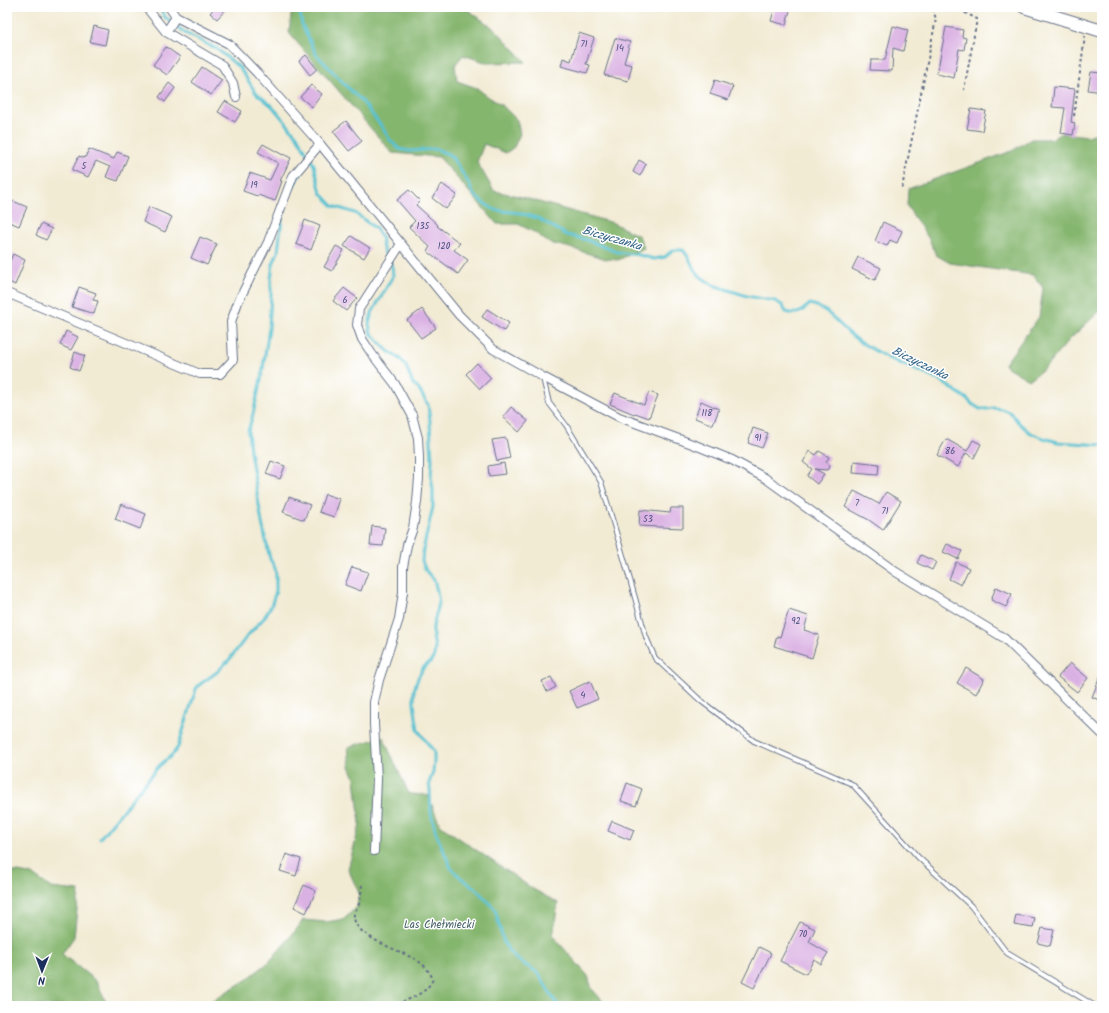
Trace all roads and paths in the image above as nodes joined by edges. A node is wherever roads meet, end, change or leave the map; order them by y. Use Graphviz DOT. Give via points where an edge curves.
graph roads {
  1 [pos="146,7"];
  2 [pos="169,7"];
  3 [pos="932,7"];
  4 [pos="954,7"];
  5 [pos="1024,7"];
  6 [pos="176,17"];
  7 [pos="1086,26"];
  8 [pos="1102,31"];
  9 [pos="166,32"];
  10 [pos="964,90"];
  11 [pos="236,97"];
  12 [pos="1074,116"];
  13 [pos="320,144"];
  14 [pos="902,188"];
  15 [pos="401,244"];
  16 [pos="7,293"];
  17 [pos="543,377"];
  18 [pos="1102,734"];
  19 [pos="374,851"];
  20 [pos="362,885"];
  21 [pos="393,1006"];
  22 [pos="1095,1006"];
  1 -- 9 [label="street"];
  2 -- 6 [label="street"];
  3 -- 14 [label="path" via="936,19"];
  4 -- 10 [label="path" via="977,19"];
  5 -- 7 [label="main road"];
  6 -- 9 [label="street"];
  6 -- 13 [label="street" via="229,44"];
  7 -- 8 [label="main road"];
  7 -- 12 [label="path"];
  9 -- 11 [label="street" via="222,65 233,83"];
  13 -- 15 [label="street"];
  13 -- 16 [label="street" via="293,176 268,242 238,302 232,322 233,360 220,374 200,374"];
  15 -- 17 [label="street" via="459,315 493,349"];
  15 -- 19 [label="street" via="359,309 357,325 362,339 395,384 412,415 418,438 419,478 413,528 403,567 399,619 374,702 377,779"];
  17 -- 18 [label="street" via="619,417 695,444 765,478 896,572 1004,638"];
  17 -- 22 [label="lane" via="549,403 566,425 601,482 646,637 655,658 700,701 754,741 852,784 918,857 971,906 1007,953"];
  20 -- 21 [label="path" via="359,905 354,914 357,926 381,944 421,963 433,979 430,987 419,995"];
}
